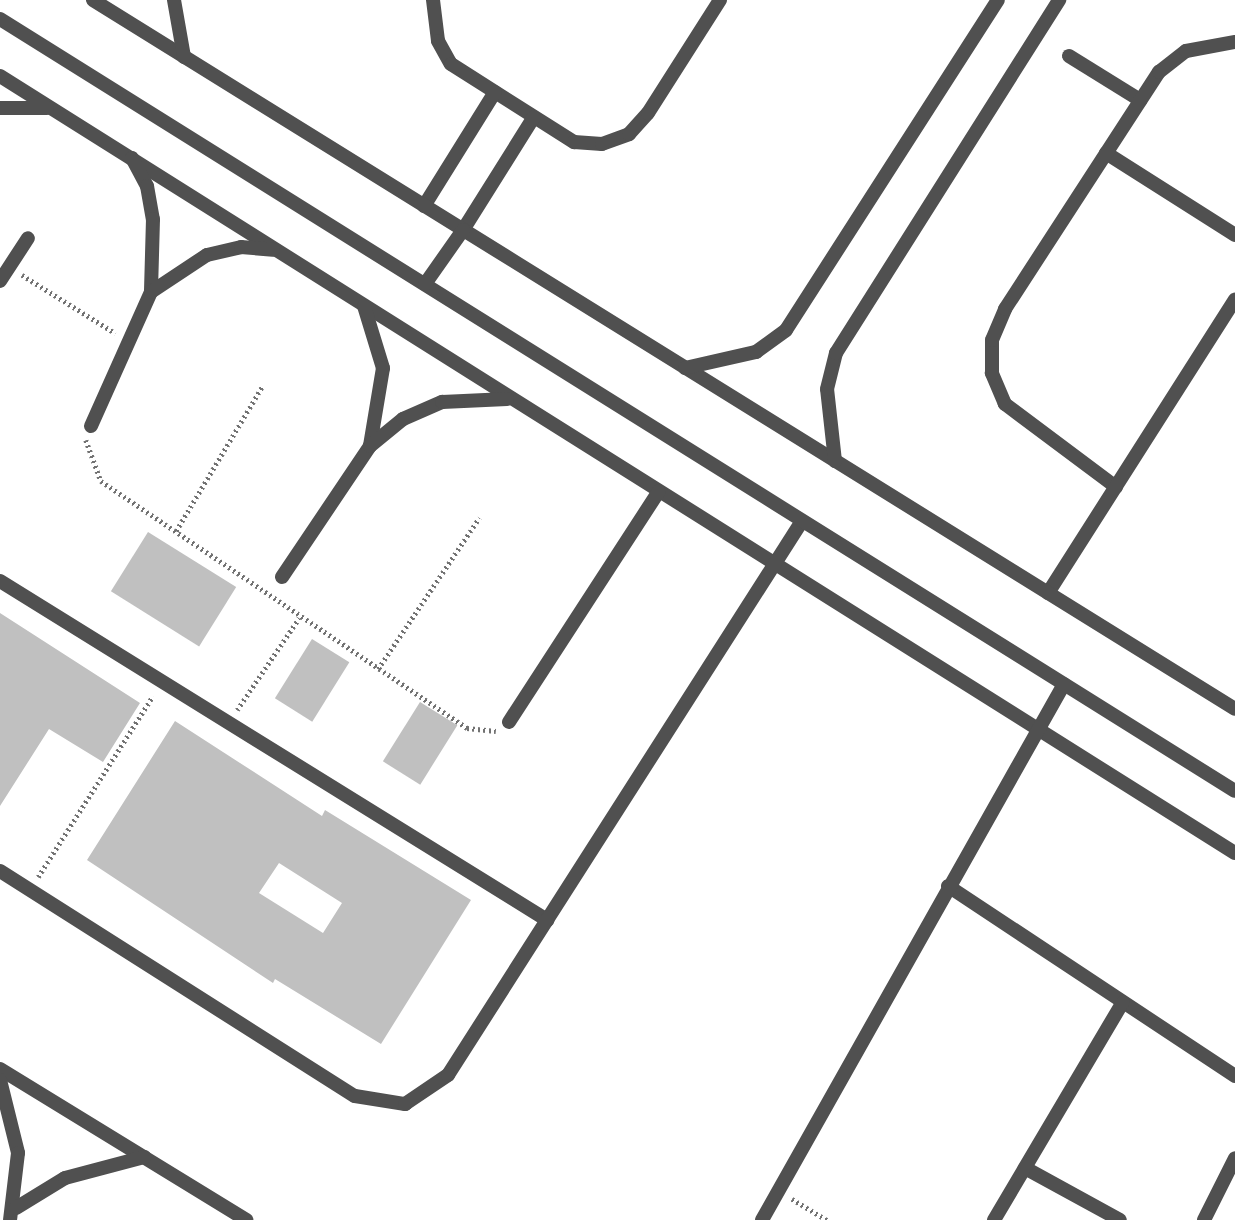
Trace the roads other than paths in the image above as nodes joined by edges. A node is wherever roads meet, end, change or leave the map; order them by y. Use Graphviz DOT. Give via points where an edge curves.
graph roads {
  1 [pos="93,0"];
  2 [pos="174,0"];
  3 [pos="433,0"];
  4 [pos="720,0"];
  5 [pos="998,0"];
  6 [pos="1059,0"];
  7 [pos="0,19"];
  8 [pos="1235,41"];
  9 [pos="1069,55"];
  10 [pos="184,57"];
  11 [pos="0,76"];
  12 [pos="495,92"];
  13 [pos="1140,100"];
  14 [pos="0,108"];
  15 [pos="51,108"];
  16 [pos="534,117"];
  17 [pos="1106,153"];
  18 [pos="131,155"];
  19 [pos="424,206"];
  20 [pos="463,230"];
  21 [pos="1235,235"];
  22 [pos="28,237"];
  23 [pos="277,250"];
  24 [pos="0,281"];
  25 [pos="425,284"];
  26 [pos="150,292"];
  27 [pos="1235,300"];
  28 [pos="363,305"];
  29 [pos="685,368"];
  30 [pos="515,401"];
  31 [pos="91,426"];
  32 [pos="369,446"];
  33 [pos="835,461"];
  34 [pos="1115,486"];
  35 [pos="659,491"];
  36 [pos="802,520"];
  37 [pos="774,564"];
  38 [pos="282,577"];
  39 [pos="0,581"];
  40 [pos="1048,593"];
  41 [pos="1064,684"];
  42 [pos="1235,709"];
  43 [pos="509,722"];
  44 [pos="1037,730"];
  45 [pos="1235,791"];
  46 [pos="1235,853"];
  47 [pos="0,871"];
  48 [pos="948,887"];
  49 [pos="547,920"];
  50 [pos="1123,1002"];
  51 [pos="0,1069"];
  52 [pos="1235,1076"];
  53 [pos="0,1080"];
  54 [pos="144,1157"];
  55 [pos="1235,1158"];
  56 [pos="1025,1168"];
  57 [pos="13,1214"];
  58 [pos="246,1220"];
  59 [pos="762,1220"];
  60 [pos="994,1220"];
  61 [pos="1120,1220"];
  62 [pos="1204,1220"];
  1 -- 10 [label="street"];
  2 -- 10 [label="street"];
  3 -- 12 [label="street" via="438,41 451,64"];
  4 -- 16 [label="street" via="629,134 603,144 575,142"];
  5 -- 29 [label="street" via="786,330 756,352"];
  6 -- 33 [label="street" via="836,354 827,388"];
  7 -- 25 [label="street"];
  8 -- 13 [label="street" via="1186,51 1159,72"];
  9 -- 13 [label="street"];
  10 -- 19 [label="street"];
  11 -- 15 [label="street"];
  12 -- 16 [label="street"];
  12 -- 19 [label="street"];
  13 -- 17 [label="street"];
  14 -- 15 [label="street"];
  15 -- 18 [label="street"];
  16 -- 20 [label="street"];
  17 -- 21 [label="street"];
  17 -- 34 [label="street" via="1005,309 992,340 992,373 1005,404 1029,427"];
  18 -- 23 [label="street"];
  18 -- 26 [label="street" via="147,186 152,219"];
  19 -- 20 [label="street"];
  20 -- 25 [label="street"];
  20 -- 29 [label="street"];
  22 -- 24 [label="street"];
  23 -- 26 [label="street" via="241,247 207,255"];
  23 -- 28 [label="street"];
  25 -- 36 [label="street"];
  26 -- 31 [label="street" via="125,339"];
  27 -- 34 [label="street"];
  28 -- 30 [label="street"];
  28 -- 32 [label="street" via="376,330 383,368"];
  29 -- 33 [label="street"];
  30 -- 32 [label="street" via="485,396 442,402 403,419"];
  30 -- 35 [label="street"];
  32 -- 38 [label="street"];
  33 -- 40 [label="street"];
  34 -- 40 [label="street"];
  35 -- 37 [label="street"];
  35 -- 43 [label="street"];
  36 -- 37 [label="street"];
  36 -- 41 [label="street"];
  37 -- 44 [label="street"];
  37 -- 49 [label="street"];
  39 -- 49 [label="street"];
  40 -- 42 [label="street"];
  41 -- 44 [label="street"];
  41 -- 45 [label="street"];
  44 -- 46 [label="street"];
  44 -- 48 [label="street"];
  47 -- 49 [label="street" via="355,1096 379,1105 405,1104 448,1075"];
  48 -- 50 [label="street"];
  48 -- 59 [label="street"];
  50 -- 52 [label="street"];
  50 -- 56 [label="street"];
  51 -- 54 [label="street"];
  53 -- 57 [label="street" via="19,1153"];
  54 -- 57 [label="street" via="65,1178"];
  54 -- 58 [label="street"];
  55 -- 62 [label="street"];
  56 -- 60 [label="street"];
  56 -- 61 [label="street"];
}
